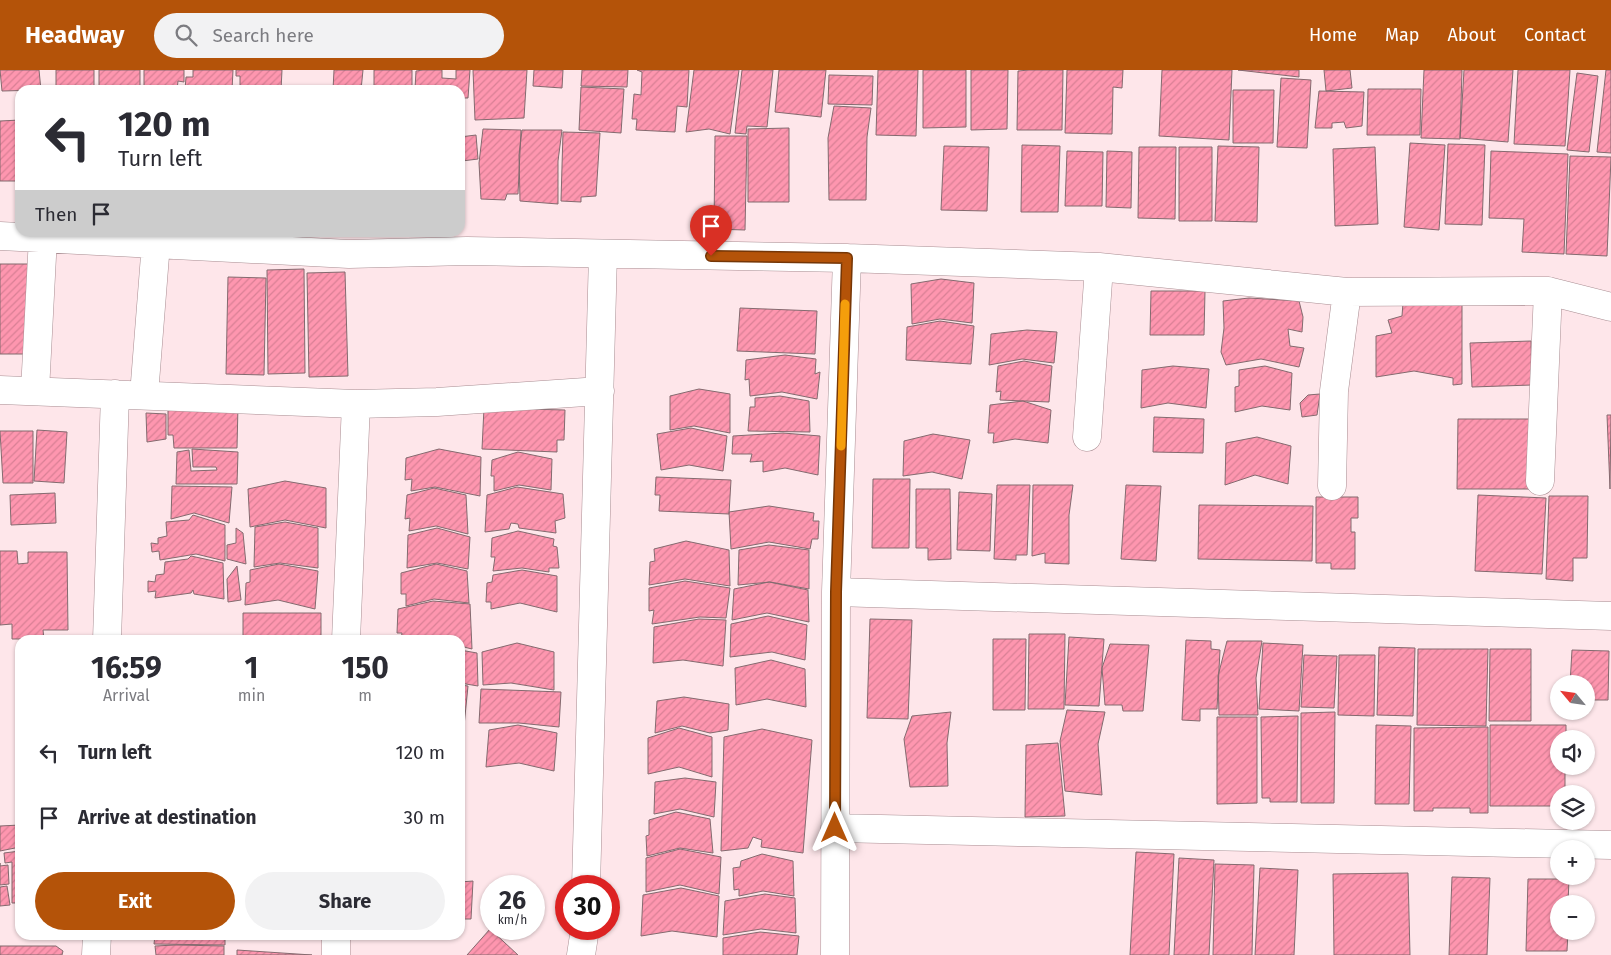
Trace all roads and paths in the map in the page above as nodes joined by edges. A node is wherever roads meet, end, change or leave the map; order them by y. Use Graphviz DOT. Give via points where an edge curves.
graph roads {
  1 [pos="0,236"];
  2 [pos="15,236"];
  3 [pos="43,237"];
  4 [pos="156,243"];
  5 [pos="603,254"];
  6 [pos="847,258"];
  7 [pos="1099,266"];
  8 [pos="1548,291"];
  9 [pos="1346,292"];
  10 [pos="1611,307"];
  11 [pos="0,390"];
  12 [pos="34,391"];
  13 [pos="600,391"];
  14 [pos="115,394"];
  15 [pos="144,395"];
  16 [pos="356,404"];
  17 [pos="1087,437"];
  18 [pos="1540,481"];
  19 [pos="1332,486"];
  20 [pos="836,592"];
  21 [pos="1611,616"];
  22 [pos="107,635"];
  23 [pos="346,635"];
  24 [pos="835,828"];
  25 [pos="1611,845"];
  26 [pos="586,875"];
  27 [pos="97,940"];
  28 [pos="336,940"];
  29 [pos="584,940"];
  30 [pos="96,955"];
  31 [pos="336,955"];
  32 [pos="582,955"];
  33 [pos="835,955"];
  1 -- 2 [label="street"];
  3 -- 4 [label="street"];
  3 -- 12 [label="street"];
  4 -- 5 [label="street" via="350,254 467,251"];
  4 -- 15 [label="street"];
  5 -- 6 [label="street"];
  5 -- 13 [label="street"];
  6 -- 7 [label="street"];
  6 -- 20 [label="street"];
  7 -- 9 [label="street"];
  7 -- 17 [label="street"];
  8 -- 9 [label="street"];
  8 -- 10 [label="street"];
  8 -- 18 [label="street"];
  9 -- 19 [label="street" via="1334,391"];
  11 -- 12 [label="street"];
  12 -- 14 [label="street"];
  13 -- 16 [label="street"];
  13 -- 26 [label="street"];
  14 -- 15 [label="street"];
  14 -- 22 [label="street"];
  15 -- 16 [label="street"];
  16 -- 23 [label="street"];
  20 -- 21 [label="street"];
  20 -- 24 [label="street"];
  24 -- 25 [label="street"];
  24 -- 33 [label="street"];
  27 -- 30 [label="street"];
  28 -- 31 [label="street"];
  29 -- 32 [label="street"];
}
